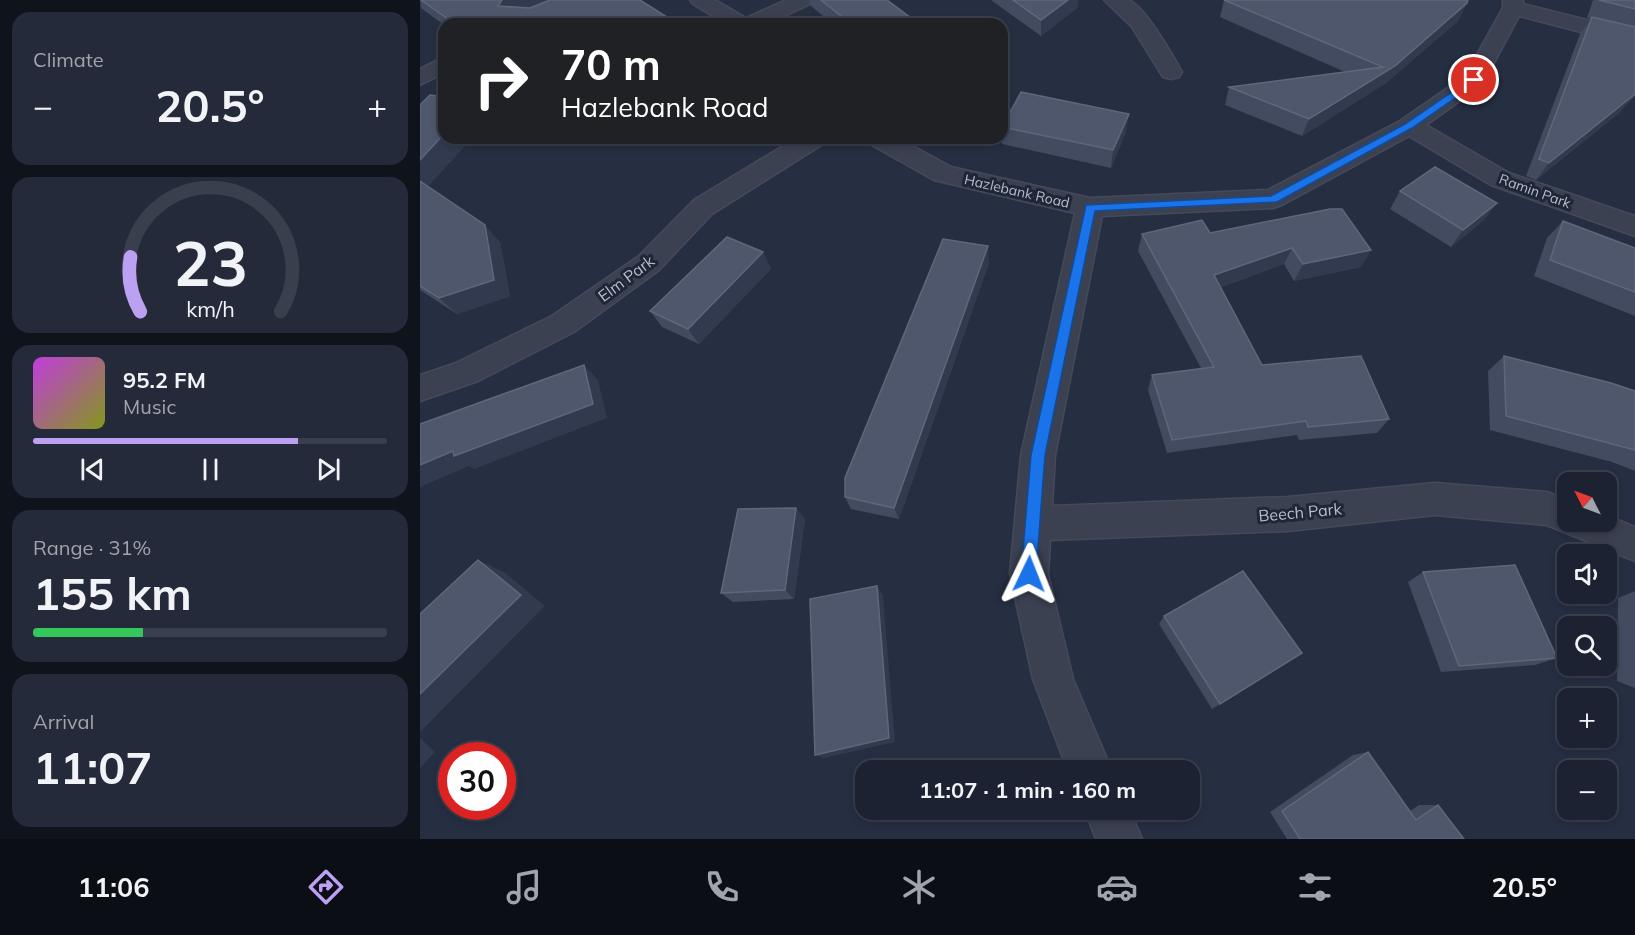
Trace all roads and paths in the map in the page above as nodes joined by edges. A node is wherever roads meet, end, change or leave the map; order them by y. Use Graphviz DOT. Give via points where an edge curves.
graph roads {
  1 [pos="700,0"];
  2 [pos="803,0"];
  3 [pos="1114,0"];
  4 [pos="1513,4"];
  5 [pos="731,18"];
  6 [pos="764,18"];
  7 [pos="1635,39"];
  8 [pos="438,68"];
  9 [pos="1170,72"];
  10 [pos="420,78"];
  11 [pos="1409,126"];
  12 [pos="804,144"];
  13 [pos="890,144"];
  14 [pos="1090,207"];
  15 [pos="1635,226"];
  16 [pos="420,388"];
  17 [pos="1557,513"];
  18 [pos="1031,524"];
  19 [pos="1605,532"];
  20 [pos="1635,544"];
  21 [pos="1086,760"];
  22 [pos="1111,820"];
  23 [pos="1119,839"];
  1 -- 5 [label="street"];
  2 -- 6 [label="street"];
  3 -- 9 [label="street" via="1148,32"];
  4 -- 7 [label="street"];
  4 -- 11 [label="street, Hazlebank Road" via="1474,80"];
  8 -- 10 [label="street"];
  11 -- 14 [label="street, Hazlebank Road" via="1273,199"];
  11 -- 15 [label="street, Ramin Park" via="1500,179"];
  12 -- 16 [label="street, Elm Park" via="703,207 650,263 563,324 467,372"];
  13 -- 14 [label="street, Hazlebank Road" via="943,174"];
  14 -- 18 [label="street" via="1038,455"];
  17 -- 18 [label="street, Beech Park" via="1435,499 1288,514"];
  18 -- 21 [label="street" via="1029,574 1053,679"];
  19 -- 20 [label="street"];
  22 -- 23 [label="street"];
}
